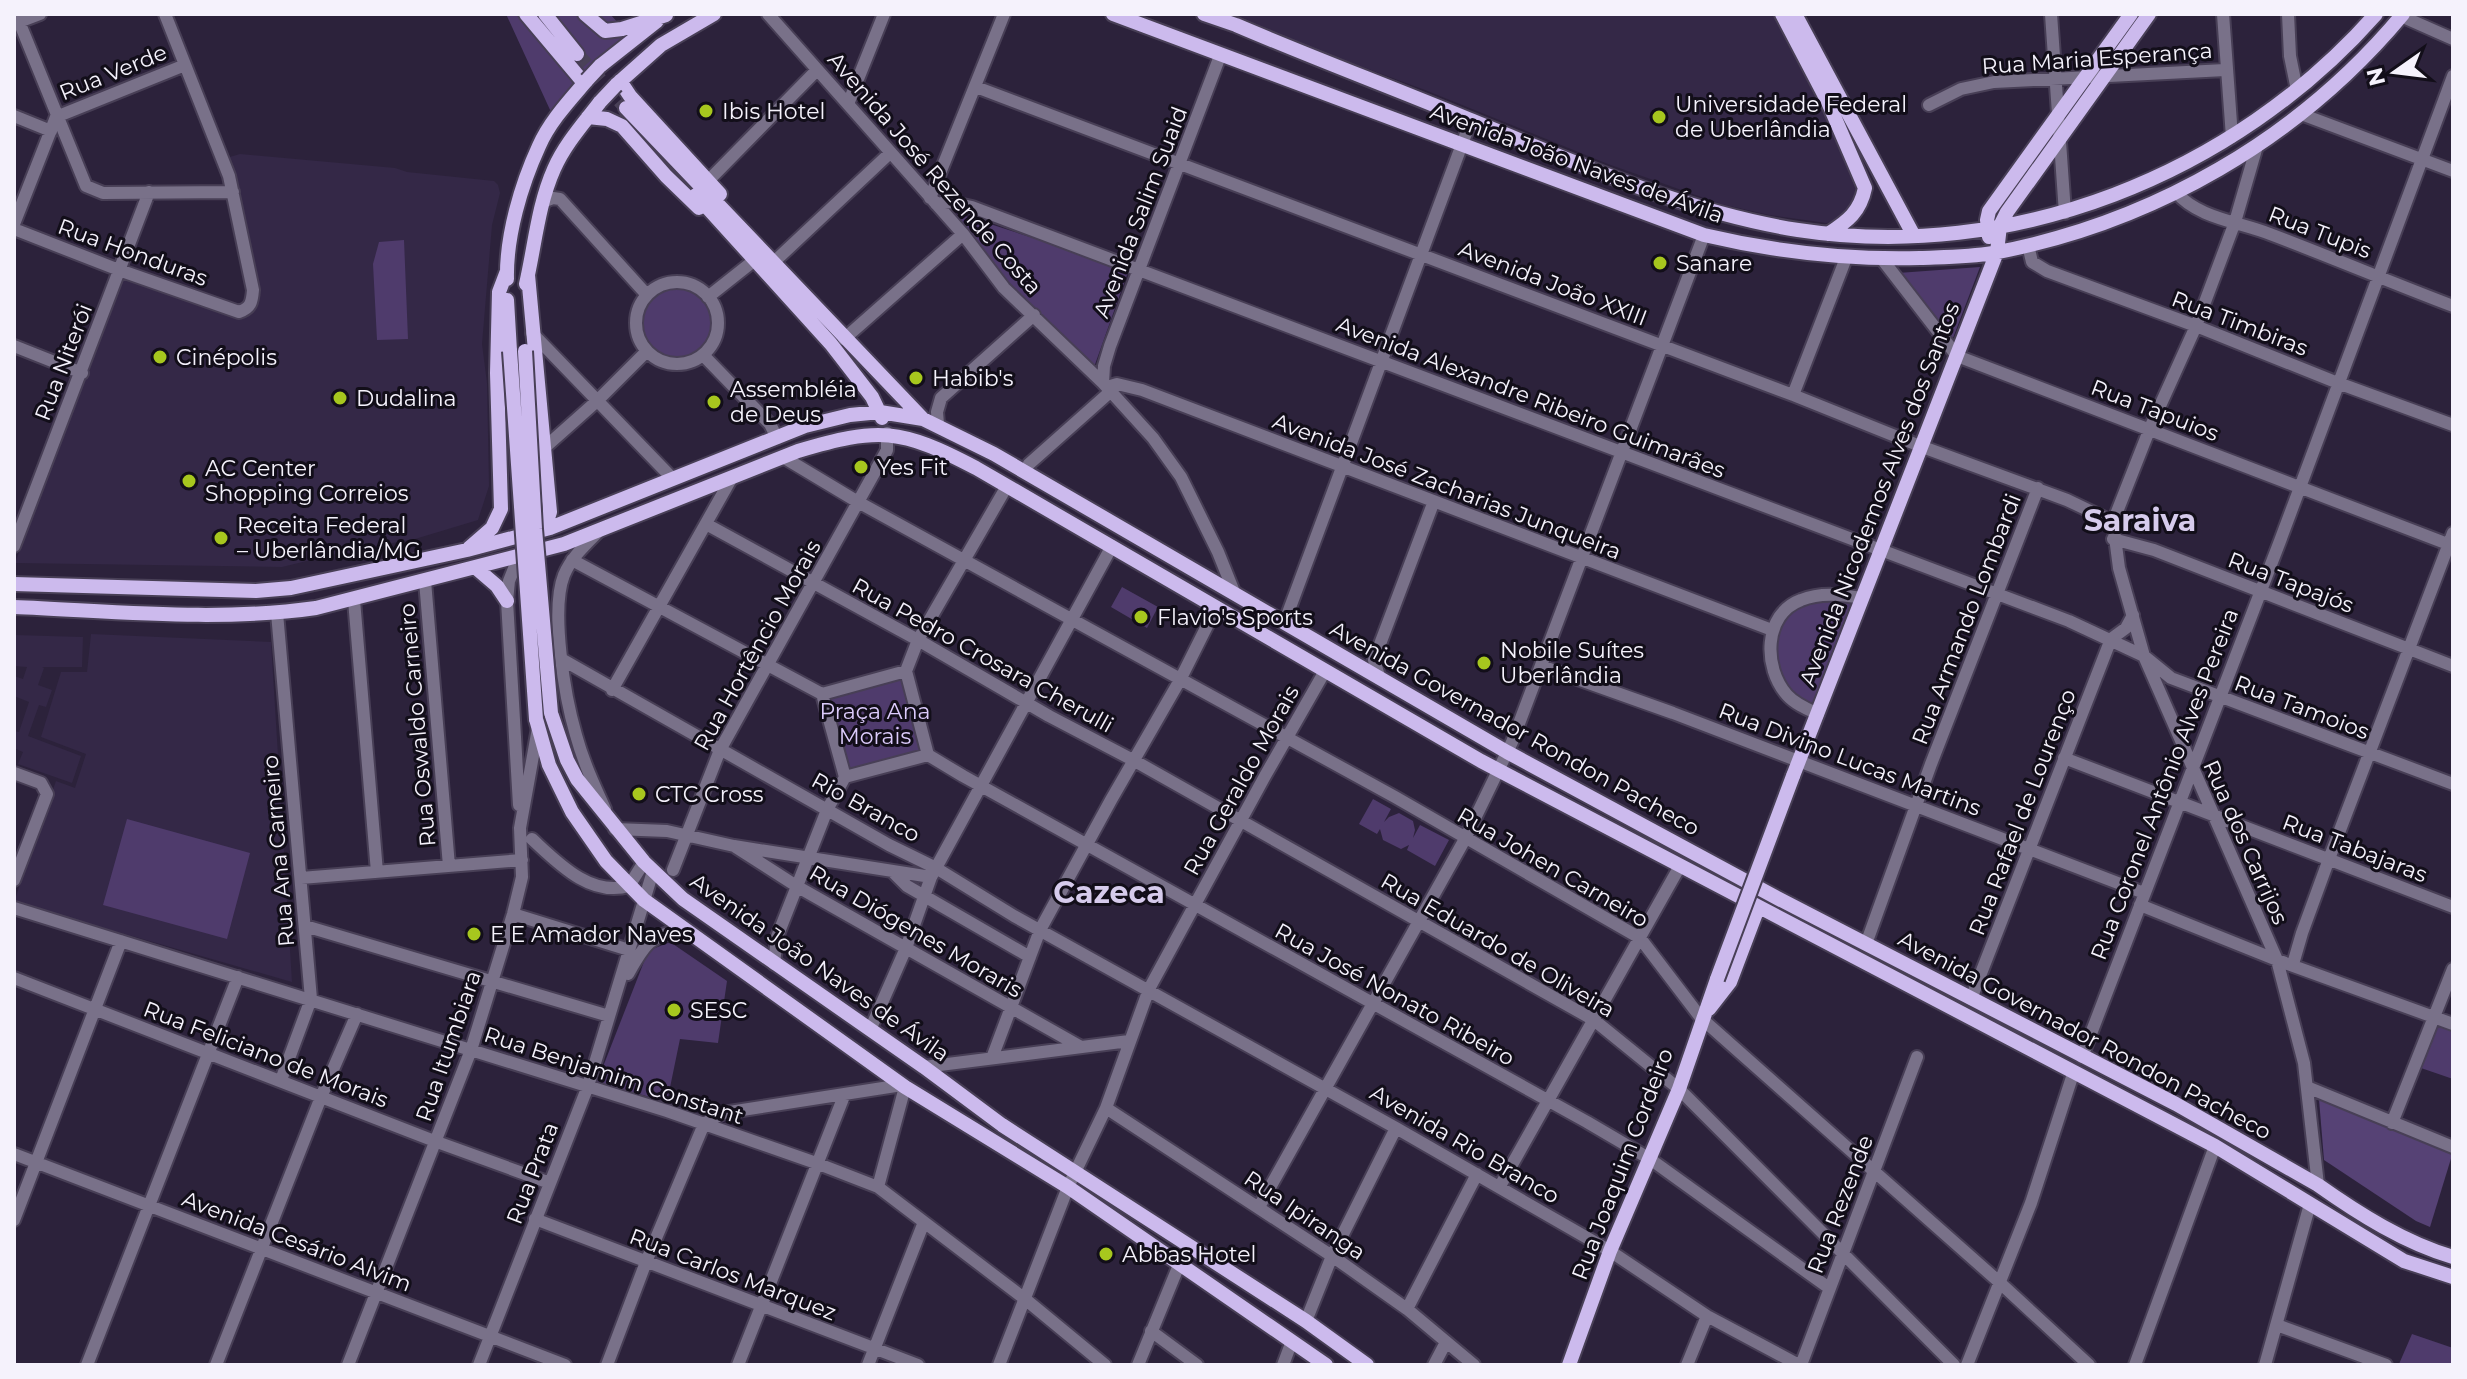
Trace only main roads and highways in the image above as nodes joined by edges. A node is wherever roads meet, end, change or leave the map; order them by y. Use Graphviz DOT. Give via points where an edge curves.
graph roads {
  1 [pos="526,14"];
  2 [pos="536,14"];
  3 [pos="545,14"];
  4 [pos="585,14"];
  5 [pos="667,14"];
  6 [pos="714,14"];
  7 [pos="1113,14"];
  8 [pos="1204,14"];
  9 [pos="1782,14"];
  10 [pos="1795,14"];
  11 [pos="2131,14"];
  12 [pos="2149,14"];
  13 [pos="2376,14"];
  14 [pos="2402,15"];
  15 [pos="1822,77"];
  16 [pos="586,82"];
  17 [pos="618,83"];
  18 [pos="624,110"];
  19 [pos="588,117"];
  20 [pos="1510,137"];
  21 [pos="1495,157"];
  22 [pos="1994,227"];
  23 [pos="1828,234"];
  24 [pos="1914,236"];
  25 [pos="754,252"];
  26 [pos="1994,252"];
  27 [pos="507,271"];
  28 [pos="528,275"];
  29 [pos="518,351"];
  30 [pos="880,412"];
  31 [pos="923,419"];
  32 [pos="888,439"];
  33 [pos="543,455"];
  34 [pos="501,467"];
  35 [pos="549,498"];
  36 [pos="590,514"];
  37 [pos="543,530"];
  38 [pos="467,550"];
  39 [pos="519,556"];
  40 [pos="496,562"];
  41 [pos="476,568"];
  42 [pos="14,584"];
  43 [pos="507,601"];
  44 [pos="14,607"];
  45 [pos="1758,908"];
  46 [pos="774,964"];
  47 [pos="1717,979"];
  48 [pos="760,985"];
  49 [pos="1701,1018"];
  50 [pos="2453,1257"];
  51 [pos="2453,1277"];
  52 [pos="1326,1365"];
  53 [pos="1367,1365"];
  54 [pos="1569,1365"];
  1 -- 16 [label="main road"];
  2 -- 3 [label="main road" via="574,56"];
  4 -- 5 [label="main road" via="605,31"];
  5 -- 16 [label="main road, Avenida João Naves de Ávila, bridge"];
  6 -- 17 [label="main road, Avenida João Naves de Ávila" via="661,45"];
  7 -- 21 [label="main road, Avenida João Naves de Ávila"];
  8 -- 20 [label="main road, Avenida João Naves de Ávila"];
  9 -- 15 [label="main road"];
  10 -- 15 [label="main road"];
  11 -- 22 [label="main road" via="1989,211 1987,220"];
  12 -- 22 [label="main road"];
  13 -- 22 [label="main road, Avenida João Naves de Ávila" via="2297,90 2232,137 2107,199"];
  14 -- 26 [label="main road, Avenida João Naves de Ávila" via="2358,65 2257,146 2176,192 2101,224"];
  15 -- 23 [label="main road" via="1865,188 1855,214"];
  15 -- 24 [label="main road"];
  16 -- 27 [label="main road, Avenida João Naves de Ávila" via="540,145 519,200"];
  17 -- 19 [label="main road, Avenida João Naves de Ávila, bridge"];
  17 -- 25 [label="main road" via="709,180"];
  18 -- 25 [label="main road"];
  19 -- 25 [label="main road" via="622,126 666,176"];
  19 -- 28 [label="main road, Avenida João Naves de Ávila" via="554,169"];
  20 -- 21 [label="main road"];
  20 -- 23 [label="main road, Avenida João Naves de Ávila" via="1705,209"];
  21 -- 26 [label="main road, Avenida João Naves de Ávila" via="1704,235 1805,255 1882,259"];
  22 -- 24 [label="main road, Avenida João Naves de Ávila"];
  22 -- 26 [label="main road"];
  23 -- 24 [label="main road, Avenida João Naves de Ávila"];
  25 -- 30 [label="main road"];
  25 -- 31 [label="main road" via="775,261"];
  26 -- 47 [label="main road, Avenida Nicodemos Alves dos Santos, bridge"];
  27 -- 29 [label="main road, Avenida João Naves de Ávila"];
  27 -- 34 [label="main road, Avenida João Naves de Ávila" via="499,292"];
  28 -- 29 [label="main road, Avenida João Naves de Ávila"];
  28 -- 33 [label="main road, Avenida João Naves de Ávila"];
  29 -- 46 [label="main road, Avenida João Naves de Ávila, bridge" via="551,713 567,760 648,867 683,899"];
  29 -- 48 [label="main road, Avenida João Naves de Ávila, bridge" via="537,724 549,765 588,839 629,886"];
  30 -- 31 [label="main road, Avenida Governador Rondon Pacheco"];
  30 -- 32 [label="main road"];
  30 -- 36 [label="main road, Avenida Governador Rondon Pacheco" via="824,420"];
  31 -- 50 [label="main road, Avenida Governador Rondon Pacheco" via="1507,752 2176,1104 2415,1244"];
  32 -- 39 [label="main road, Avenida Governador Rondon Pacheco" via="838,439"];
  32 -- 45 [label="main road, Avenida Governador Rondon Pacheco" via="934,447 1498,770"];
  33 -- 34 [label="main road" via="524,474"];
  33 -- 35 [label="main road, Avenida João Naves de Ávila"];
  34 -- 38 [label="main road, Avenida João Naves de Ávila" via="498,519"];
  35 -- 36 [label="main road" via="561,508"];
  35 -- 37 [label="main road"];
  36 -- 37 [label="main road, Avenida Governador Rondon Pacheco"];
  37 -- 38 [label="main road, Avenida Governador Rondon Pacheco"];
  37 -- 39 [label="main road"];
  37 -- 40 [label="main road"];
  38 -- 42 [label="main road, Avenida Governador Rondon Pacheco" via="270,591"];
  39 -- 40 [label="main road, Avenida Governador Rondon Pacheco"];
  40 -- 41 [label="main road, Avenida Governador Rondon Pacheco"];
  41 -- 43 [label="main road"];
  41 -- 44 [label="main road, Avenida Governador Rondon Pacheco" via="354,600 277,613"];
  45 -- 49 [label="main road" via="1730,982"];
  45 -- 51 [label="main road, Avenida Governador Rondon Pacheco" via="2215,1146 2404,1261"];
  46 -- 48 [label="main road"];
  46 -- 53 [label="main road, Avenida João Naves de Ávila" via="1002,1125"];
  47 -- 49 [label="main road, Rua Joaquim Cordeiro"];
  48 -- 52 [label="main road, Avenida João Naves de Ávila"];
  49 -- 54 [label="main road, Rua Joaquim Cordeiro" via="1679,1089 1610,1251"];
}
